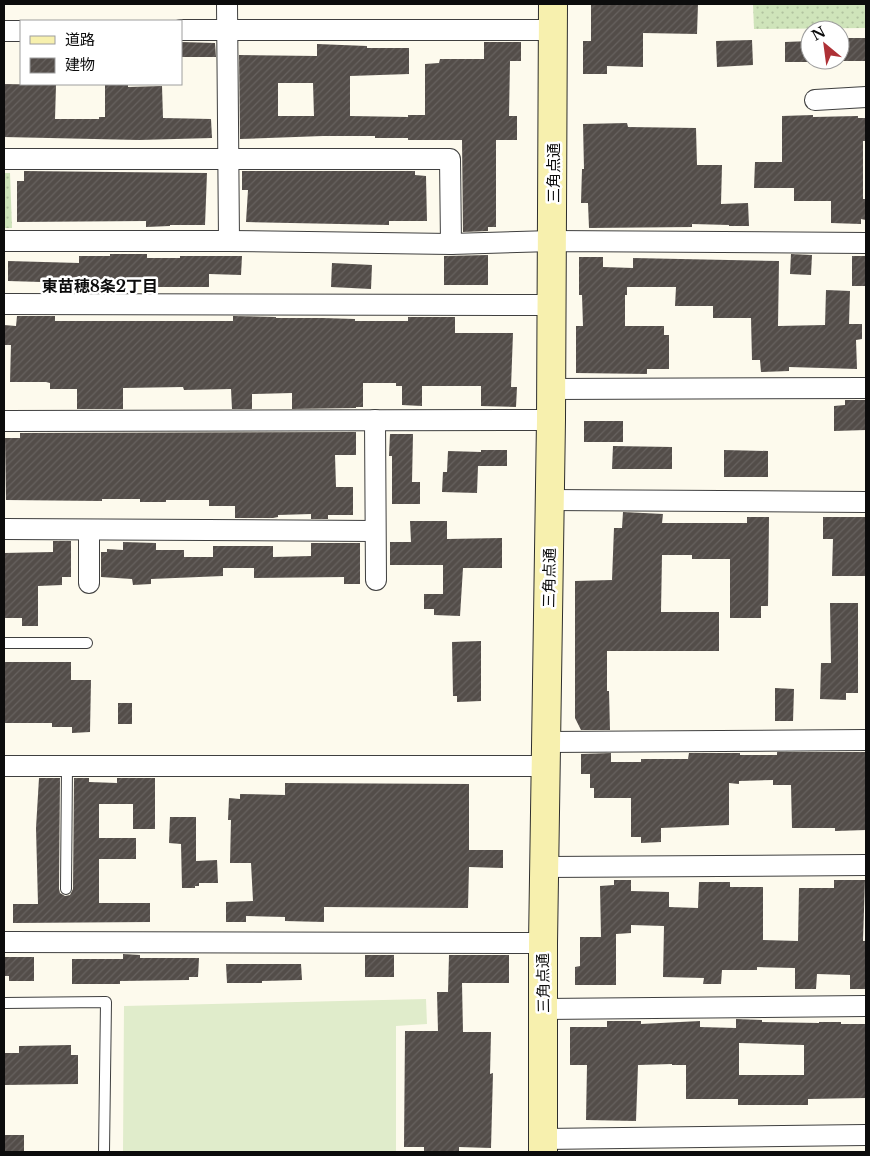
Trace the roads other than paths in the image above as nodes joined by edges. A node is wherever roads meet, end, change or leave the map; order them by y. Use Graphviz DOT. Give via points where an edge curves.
graph roads {
  1 [pos="226,4"];
  2 [pos="553,17"];
  3 [pos="182,30"];
  4 [pos="226,30"];
  5 [pos="4,31"];
  6 [pos="20,31"];
  7 [pos="866,98"];
  8 [pos="814,100"];
  9 [pos="4,159"];
  10 [pos="228,159"];
  11 [pos="4,241"];
  12 [pos="229,241"];
  13 [pos="552,242"];
  14 [pos="866,243"];
  15 [pos="451,244"];
  16 [pos="4,304"];
  17 [pos="552,305"];
  18 [pos="866,388"];
  19 [pos="550,389"];
  20 [pos="375,420"];
  21 [pos="551,420"];
  22 [pos="4,421"];
  23 [pos="549,500"];
  24 [pos="866,502"];
  25 [pos="4,529"];
  26 [pos="89,530"];
  27 [pos="375,531"];
  28 [pos="376,580"];
  29 [pos="89,583"];
  30 [pos="4,643"];
  31 [pos="87,643"];
  32 [pos="866,740"];
  33 [pos="547,754"];
  34 [pos="4,766"];
  35 [pos="66,766"];
  36 [pos="866,865"];
  37 [pos="545,867"];
  38 [pos="66,889"];
  39 [pos="4,942"];
  40 [pos="543,943"];
  41 [pos="4,1003"];
  42 [pos="866,1006"];
  43 [pos="544,1009"];
  44 [pos="866,1135"];
  45 [pos="543,1146"];
  46 [pos="104,1152"];
  1 -- 4 [label="street"];
  2 -- 4 [label="street"];
  2 -- 13 [label="street, 三角点通"];
  3 -- 4 [label="street"];
  4 -- 10 [label="street"];
  5 -- 6 [label="street"];
  7 -- 8 [label="street"];
  9 -- 10 [label="street"];
  10 -- 12 [label="street"];
  10 -- 15 [label="street" via="450,159"];
  11 -- 12 [label="street"];
  12 -- 15 [label="street"];
  13 -- 14 [label="street"];
  13 -- 15 [label="street"];
  13 -- 17 [label="street, 三角点通"];
  16 -- 17 [label="street"];
  17 -- 19 [label="street, 三角点通"];
  18 -- 19 [label="street"];
  19 -- 21 [label="street, 三角点通"];
  20 -- 21 [label="street"];
  20 -- 22 [label="street"];
  20 -- 27 [label="street"];
  21 -- 23 [label="street, 三角点通"];
  23 -- 24 [label="street"];
  23 -- 33 [label="street, 三角点通"];
  25 -- 26 [label="street"];
  26 -- 27 [label="street"];
  26 -- 29 [label="street"];
  27 -- 28 [label="street"];
  30 -- 31 [label="lane"];
  32 -- 33 [label="street"];
  33 -- 35 [label="street"];
  33 -- 37 [label="street, 三角点通"];
  34 -- 35 [label="street"];
  35 -- 38 [label="lane"];
  36 -- 37 [label="street"];
  37 -- 40 [label="street, 三角点通"];
  39 -- 40 [label="street"];
  40 -- 43 [label="street, 三角点通"];
  41 -- 46 [label="lane" via="106,1002"];
  42 -- 43 [label="street"];
  43 -- 45 [label="street, 三角点通"];
  44 -- 45 [label="street"];
}
